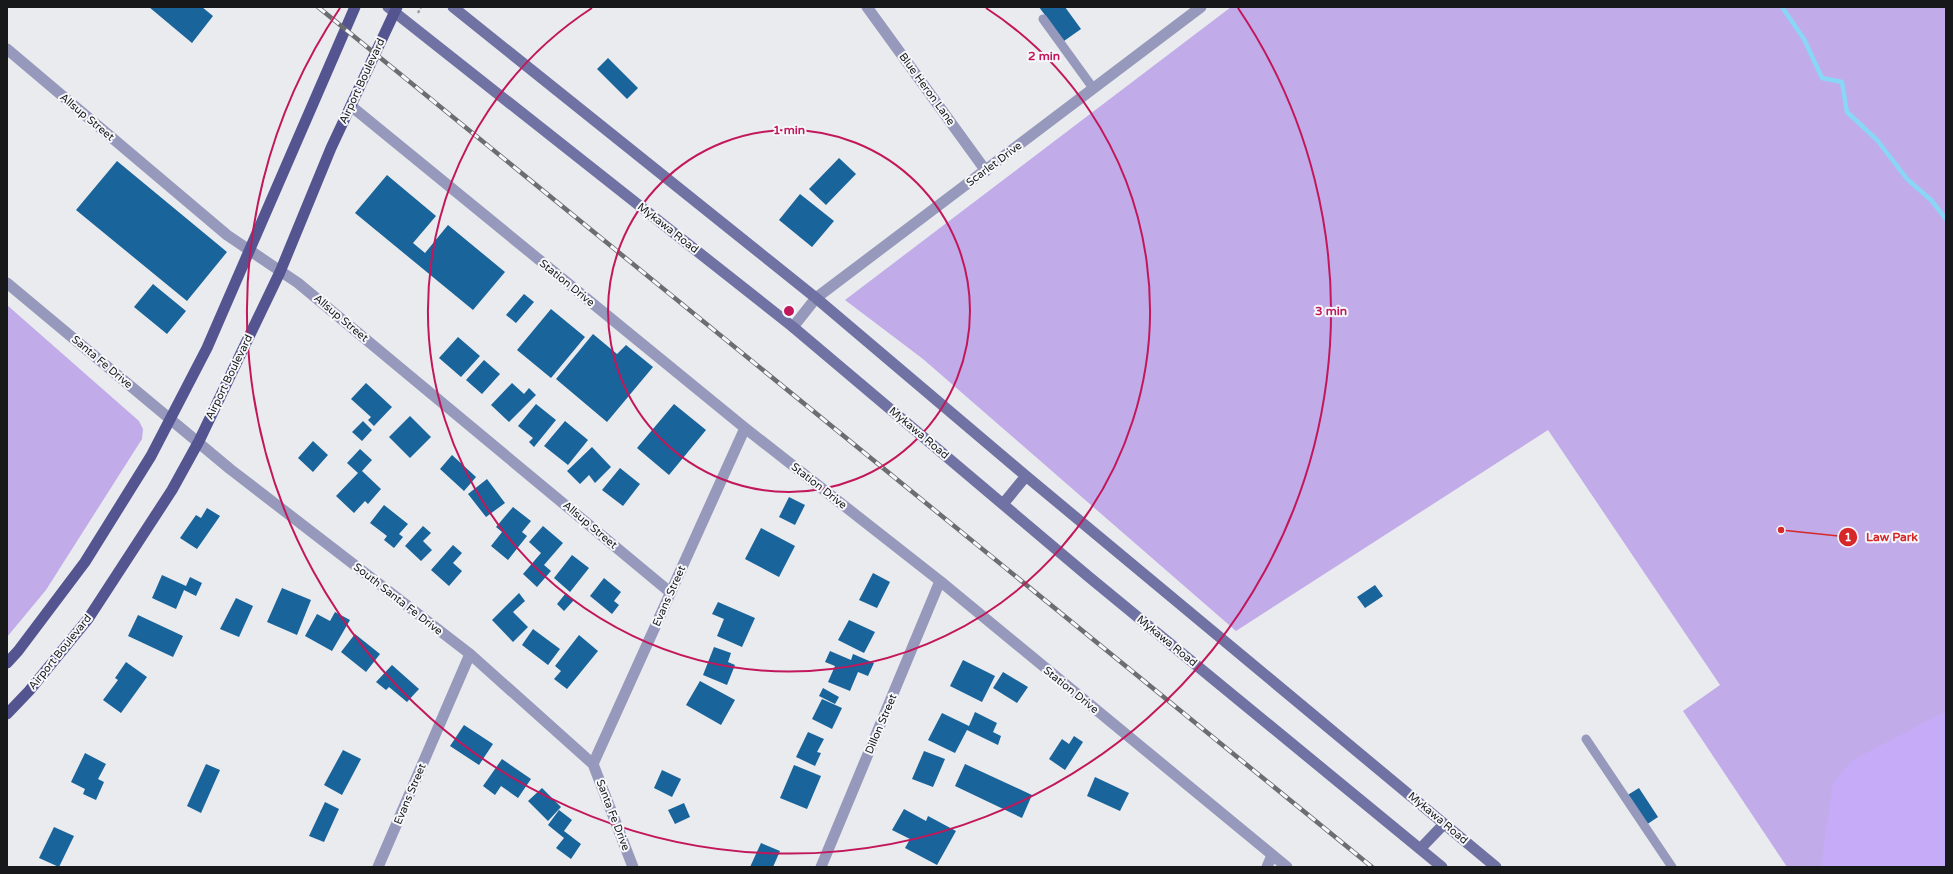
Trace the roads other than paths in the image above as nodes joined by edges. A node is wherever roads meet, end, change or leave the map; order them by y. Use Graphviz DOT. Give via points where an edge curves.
graph roads {
  1 [pos="355,7"];
  2 [pos="453,7"];
  3 [pos="867,7"];
  4 [pos="1201,7"];
  5 [pos="393,9"];
  6 [pos="1043,19"];
  7 [pos="7,49"];
  8 [pos="1093,88"];
  9 [pos="351,106"];
  10 [pos="986,171"];
  11 [pos="249,250"];
  12 [pos="280,272"];
  13 [pos="7,283"];
  14 [pos="816,298"];
  15 [pos="793,327"];
  16 [pos="171,418"];
  17 [pos="745,428"];
  18 [pos="199,441"];
  19 [pos="1026,476"];
  20 [pos="1004,504"];
  21 [pos="940,581"];
  22 [pos="672,592"];
  23 [pos="470,654"];
  24 [pos="7,663"];
  25 [pos="7,714"];
  26 [pos="1586,739"];
  27 [pos="593,764"];
  28 [pos="1444,824"];
  29 [pos="1420,849"];
  30 [pos="1272,855"];
  31 [pos="378,867"];
  32 [pos="634,867"];
  33 [pos="821,867"];
  34 [pos="1267,867"];
  35 [pos="1287,867"];
  36 [pos="1442,867"];
  37 [pos="1496,867"];
  38 [pos="1672,867"];
  1 -- 11 [label="main road"];
  2 -- 14 [label="main road, Mykawa Road"];
  3 -- 10 [label="street, Blue Heron Lane"];
  4 -- 8 [label="street, Scarlet Drive"];
  5 -- 9 [label="main road, Airport Boulevard"];
  5 -- 15 [label="main road, Mykawa Road"];
  6 -- 8 [label="lane"];
  7 -- 11 [label="street, Allsup Street" via="227,235"];
  8 -- 10 [label="street, Scarlet Drive"];
  9 -- 12 [label="main road, Airport Boulevard"];
  9 -- 17 [label="street, Station Drive"];
  10 -- 14 [label="street, Scarlet Drive"];
  11 -- 12 [label="street, Allsup Street"];
  11 -- 16 [label="main road" via="207,348"];
  12 -- 18 [label="main road, Airport Boulevard"];
  12 -- 22 [label="street, Allsup Street" via="298,283"];
  13 -- 16 [label="street, Santa Fe Drive"];
  14 -- 15 [label="street, Scarlet Drive"];
  14 -- 19 [label="main road, Mykawa Road"];
  15 -- 20 [label="main road, Mykawa Road"];
  16 -- 18 [label="street, Santa Fe Drive"];
  16 -- 24 [label="main road" via="148,462 85,562"];
  17 -- 21 [label="street, Station Drive"];
  17 -- 22 [label="street, Evans Street"];
  18 -- 23 [label="street, South Santa Fe Drive" via="230,469"];
  18 -- 25 [label="main road, Airport Boulevard" via="172,490 88,619"];
  19 -- 20 [label="main road"];
  19 -- 28 [label="main road, Mykawa Road"];
  20 -- 29 [label="main road, Mykawa Road"];
  21 -- 30 [label="street, Station Drive"];
  21 -- 33 [label="street, Dillon Street"];
  22 -- 27 [label="street, Evans Street"];
  23 -- 27 [label="street, South Santa Fe Drive"];
  23 -- 31 [label="street, Evans Street"];
  26 -- 38 [label="lane"];
  27 -- 32 [label="street, Santa Fe Drive"];
  28 -- 29 [label="main road"];
  28 -- 37 [label="main road, Mykawa Road"];
  29 -- 36 [label="main road, Mykawa Road"];
  30 -- 34 [label="street"];
  30 -- 35 [label="street, Station Drive"];
}
